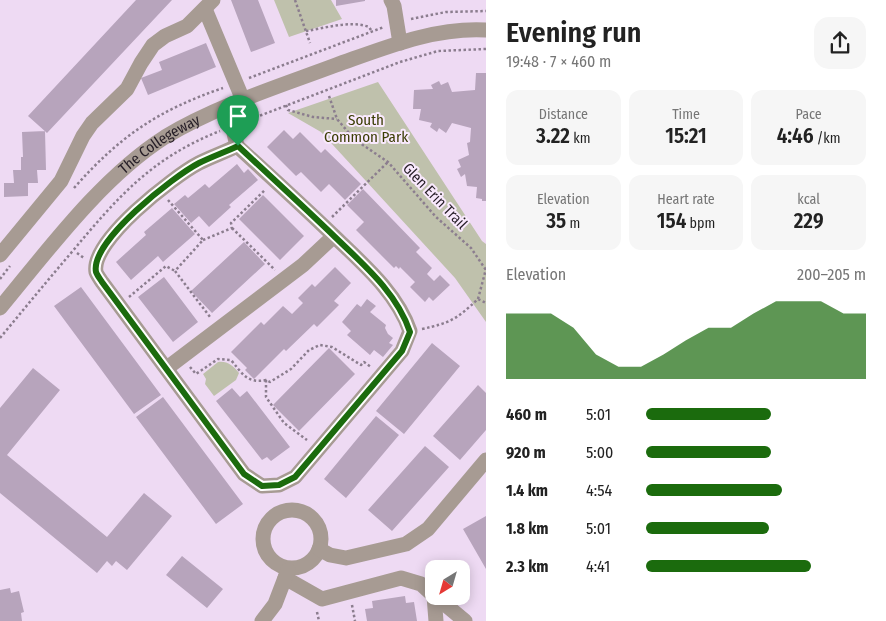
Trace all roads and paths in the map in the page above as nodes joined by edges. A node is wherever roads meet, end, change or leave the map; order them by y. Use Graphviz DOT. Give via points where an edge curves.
graph roads {
  1 [pos="295,0"];
  2 [pos="391,0"];
  3 [pos="209,4"];
  4 [pos="486,30"];
  5 [pos="371,31"];
  6 [pos="306,32"];
  7 [pos="310,43"];
  8 [pos="400,43"];
  9 [pos="329,96"];
  10 [pos="243,100"];
  11 [pos="286,105"];
  12 [pos="228,107"];
  13 [pos="337,119"];
  14 [pos="238,146"];
  15 [pos="388,162"];
  16 [pos="275,181"];
  17 [pos="159,190"];
  18 [pos="232,228"];
  19 [pos="329,231"];
  20 [pos="202,240"];
  21 [pos="0,255"];
  22 [pos="486,270"];
  23 [pos="175,272"];
  24 [pos="283,280"];
  25 [pos="478,299"];
  26 [pos="2,303"];
  27 [pos="486,303"];
  28 [pos="119,305"];
  29 [pos="219,329"];
  30 [pos="410,332"];
  31 [pos="182,356"];
  32 [pos="167,368"];
  33 [pos="382,375"];
  34 [pos="266,380"];
  35 [pos="318,450"];
  36 [pos="486,460"];
  37 [pos="481,476"];
  38 [pos="279,485"];
  39 [pos="284,511"];
  40 [pos="319,549"];
  41 [pos="286,573"];
  42 [pos="425,588"];
  43 [pos="351,598"];
  44 [pos="435,605"];
  45 [pos="445,605"];
  46 [pos="262,621"];
  47 [pos="355,621"];
  48 [pos="436,621"];
  49 [pos="464,621"];
  1 -- 6 [label="path"];
  2 -- 8 [label="street"];
  3 -- 10 [label="street"];
  3 -- 21 [label="street" via="187,26 153,45 127,89 92,122 60,181"];
  4 -- 8 [label="street, The Collegeway" via="451,31"];
  5 -- 6 [label="path" via="361,24"];
  6 -- 7 [label="path"];
  8 -- 10 [label="street, The Collegeway"];
  9 -- 13 [label="path, Glen Erin Trail"];
  10 -- 12 [label="street, The Collegeway"];
  11 -- 13 [label="path" via="288,110 313,117"];
  12 -- 14 [label="street"];
  12 -- 26 [label="street, The Collegeway" via="165,138 136,159 84,208"];
  13 -- 15 [label="path, Glen Erin Trail" via="354,139"];
  14 -- 16 [label="street"];
  14 -- 17 [label="street" via="198,163"];
  15 -- 19 [label="path"];
  15 -- 22 [label="path, Glen Erin Trail" via="436,217 471,248"];
  16 -- 18 [label="path" via="230,222"];
  16 -- 19 [label="street"];
  17 -- 20 [label="path"];
  17 -- 28 [label="street" via="126,220 106,244 98,262 96,271"];
  18 -- 20 [label="path"];
  18 -- 24 [label="path"];
  19 -- 24 [label="street" via="303,265"];
  19 -- 30 [label="street" via="385,287 404,315"];
  20 -- 23 [label="path"];
  22 -- 25 [label="path"];
  23 -- 28 [label="path" via="166,266"];
  23 -- 29 [label="path"];
  24 -- 29 [label="street"];
  25 -- 27 [label="path"];
  25 -- 30 [label="path" via="460,317"];
  28 -- 32 [label="street"];
  29 -- 31 [label="street"];
  30 -- 33 [label="street" via="402,351"];
  31 -- 32 [label="street"];
  31 -- 34 [label="path" via="196,374 218,359 232,360 248,379"];
  32 -- 38 [label="street" via="244,474 262,486"];
  33 -- 34 [label="path" via="364,362 361,365 332,347 320,345 309,350 291,369 270,382"];
  33 -- 35 [label="street"];
  34 -- 35 [label="path" via="266,397 284,423"];
  35 -- 38 [label="street" via="295,477"];
  36 -- 37 [label="street"];
  37 -- 40 [label="street" via="428,529 406,544 346,558"];
  38 -- 39 [label="street"];
  39 -- 40 [label="street" via="293,510 310,516 320,531"];
  39 -- 41 [label="street" via="269,520 262,537 266,554"];
  40 -- 41 [label="street" via="307,564"];
  41 -- 42 [label="street" via="322,599 401,578"];
  41 -- 46 [label="street" via="275,604"];
  43 -- 47 [label="path"];
  44 -- 48 [label="street"];
  45 -- 49 [label="street"];
}
